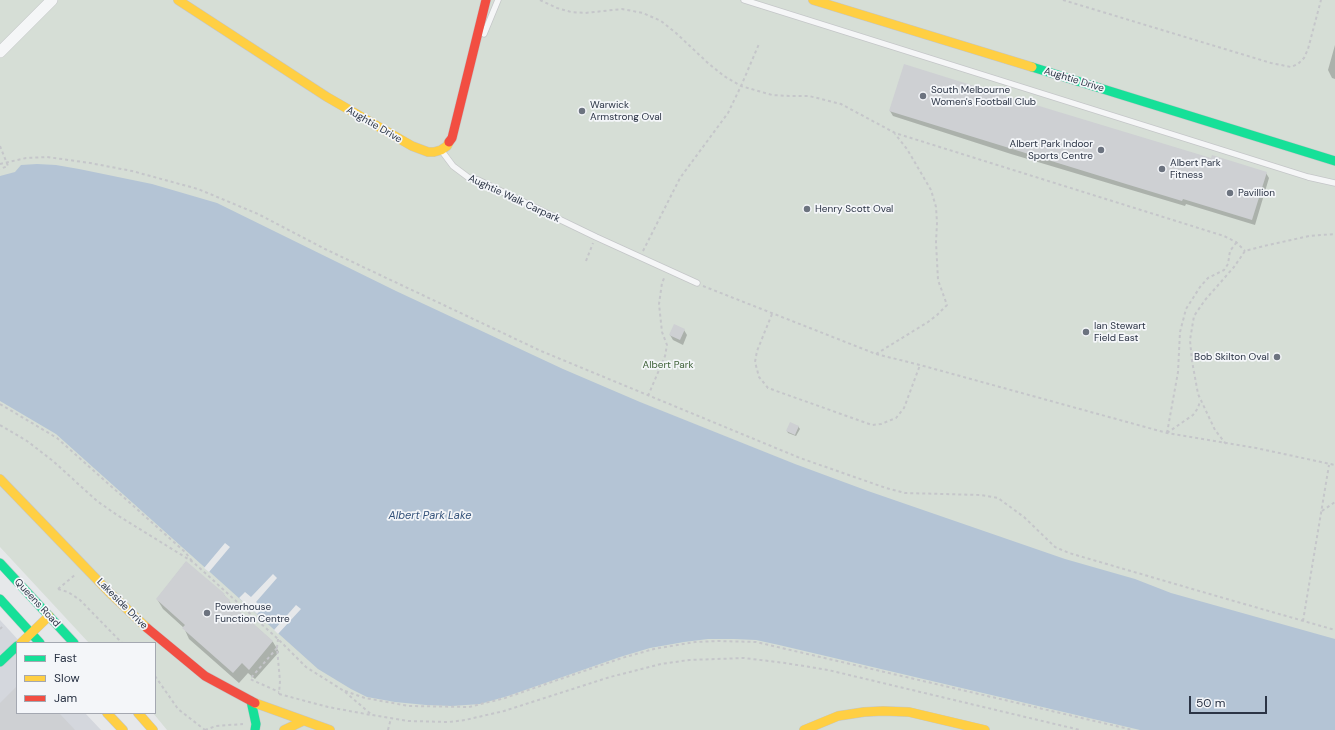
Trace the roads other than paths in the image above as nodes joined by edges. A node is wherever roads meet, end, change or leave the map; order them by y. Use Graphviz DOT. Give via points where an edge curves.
graph roads {
  1 [pos="52,0"];
  2 [pos="178,0"];
  3 [pos="486,0"];
  4 [pos="498,0"];
  5 [pos="744,0"];
  6 [pos="813,0"];
  7 [pos="0,52"];
  8 [pos="469,69"];
  9 [pos="441,150"];
  10 [pos="1335,161"];
  11 [pos="1335,183"];
  12 [pos="697,283"];
  13 [pos="0,479"];
  14 [pos="0,563"];
  15 [pos="13,577"];
  16 [pos="4,585"];
  17 [pos="0,599"];
  18 [pos="49,616"];
  19 [pos="31,633"];
  20 [pos="22,642"];
  21 [pos="39,642"];
  22 [pos="73,642"];
  23 [pos="16,647"];
  24 [pos="0,662"];
  25 [pos="251,701"];
  26 [pos="108,714"];
  27 [pos="139,714"];
  28 [pos="303,721"];
  29 [pos="255,727"];
  30 [pos="323,729"];
  31 [pos="123,730"];
  32 [pos="153,730"];
  33 [pos="284,730"];
  34 [pos="804,730"];
  35 [pos="985,730"];
  1 -- 7 [label="street"];
  2 -- 9 [label="main road, Aughtie Drive" via="327,97 394,137 421,150"];
  3 -- 8 [label="main road"];
  4 -- 8 [label="lane"];
  5 -- 11 [label="lane" via="1308,177"];
  6 -- 10 [label="main road, Aughtie Drive"];
  8 -- 9 [label="main road" via="452,138"];
  9 -- 12 [label="lane, Aughtie Walk Carpark" via="453,166 469,178"];
  13 -- 25 [label="main road, Lakeside Drive" via="166,646 205,676"];
  14 -- 15 [label="main road, Queens Road"];
  15 -- 16 [label="main road"];
  15 -- 18 [label="main road, Queens Road"];
  17 -- 19 [label="main road"];
  18 -- 19 [label="main road"];
  18 -- 22 [label="main road, Queens Road"];
  19 -- 20 [label="main road"];
  19 -- 21 [label="main road"];
  23 -- 24 [label="main road"];
  25 -- 28 [label="main road, Lakeside Drive"];
  25 -- 29 [label="main road"];
  26 -- 31 [label="main road"];
  27 -- 32 [label="main road"];
  28 -- 30 [label="main road, Lakeside Drive"];
  28 -- 33 [label="main road"];
  34 -- 35 [label="main road" via="838,716 883,711 909,712"];
}
